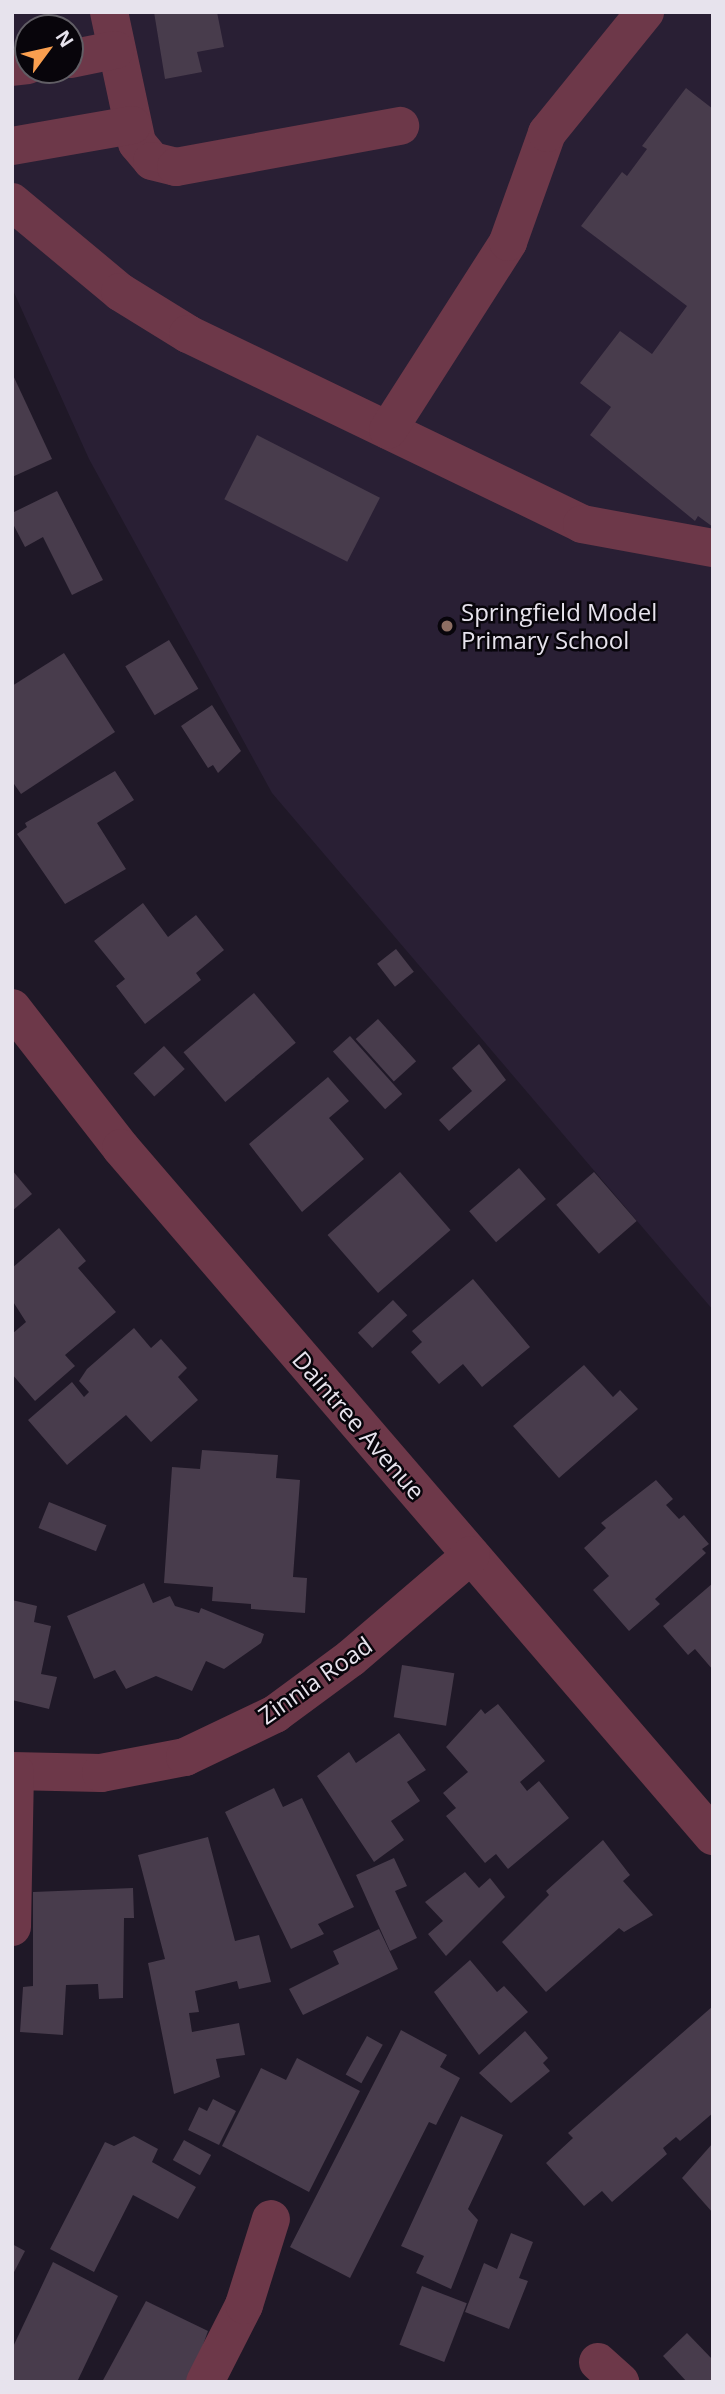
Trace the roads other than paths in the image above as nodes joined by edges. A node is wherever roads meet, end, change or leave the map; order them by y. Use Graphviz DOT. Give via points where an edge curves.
graph roads {
  1 [pos="108,12"];
  2 [pos="645,12"];
  3 [pos="115,50"];
  4 [pos="84,56"];
  5 [pos="132,125"];
  6 [pos="400,126"];
  7 [pos="12,146"];
  8 [pos="12,202"];
  9 [pos="388,430"];
  10 [pos="713,548"];
  11 [pos="12,1008"];
  12 [pos="471,1555"];
  13 [pos="14,1771"];
  14 [pos="713,1836"];
  15 [pos="12,1927"];
  16 [pos="271,2219"];
  17 [pos="205,2382"];
  1 -- 3 [label="street"];
  2 -- 9 [label="street" via="547,132 508,242"];
  3 -- 4 [label="street"];
  3 -- 5 [label="street"];
  5 -- 6 [label="street" via="137,143 152,161 176,167"];
  5 -- 7 [label="street"];
  8 -- 9 [label="street" via="151,315"];
  9 -- 10 [label="street" via="582,524"];
  11 -- 12 [label="street, Daintree Avenue" via="121,1148"];
  12 -- 13 [label="street, Zinnia Road" via="382,1633 275,1714 185,1757 101,1773"];
  12 -- 14 [label="street, Daintree Avenue"];
  13 -- 15 [label="street"];
  16 -- 17 [label="street" via="244,2305"];
}
